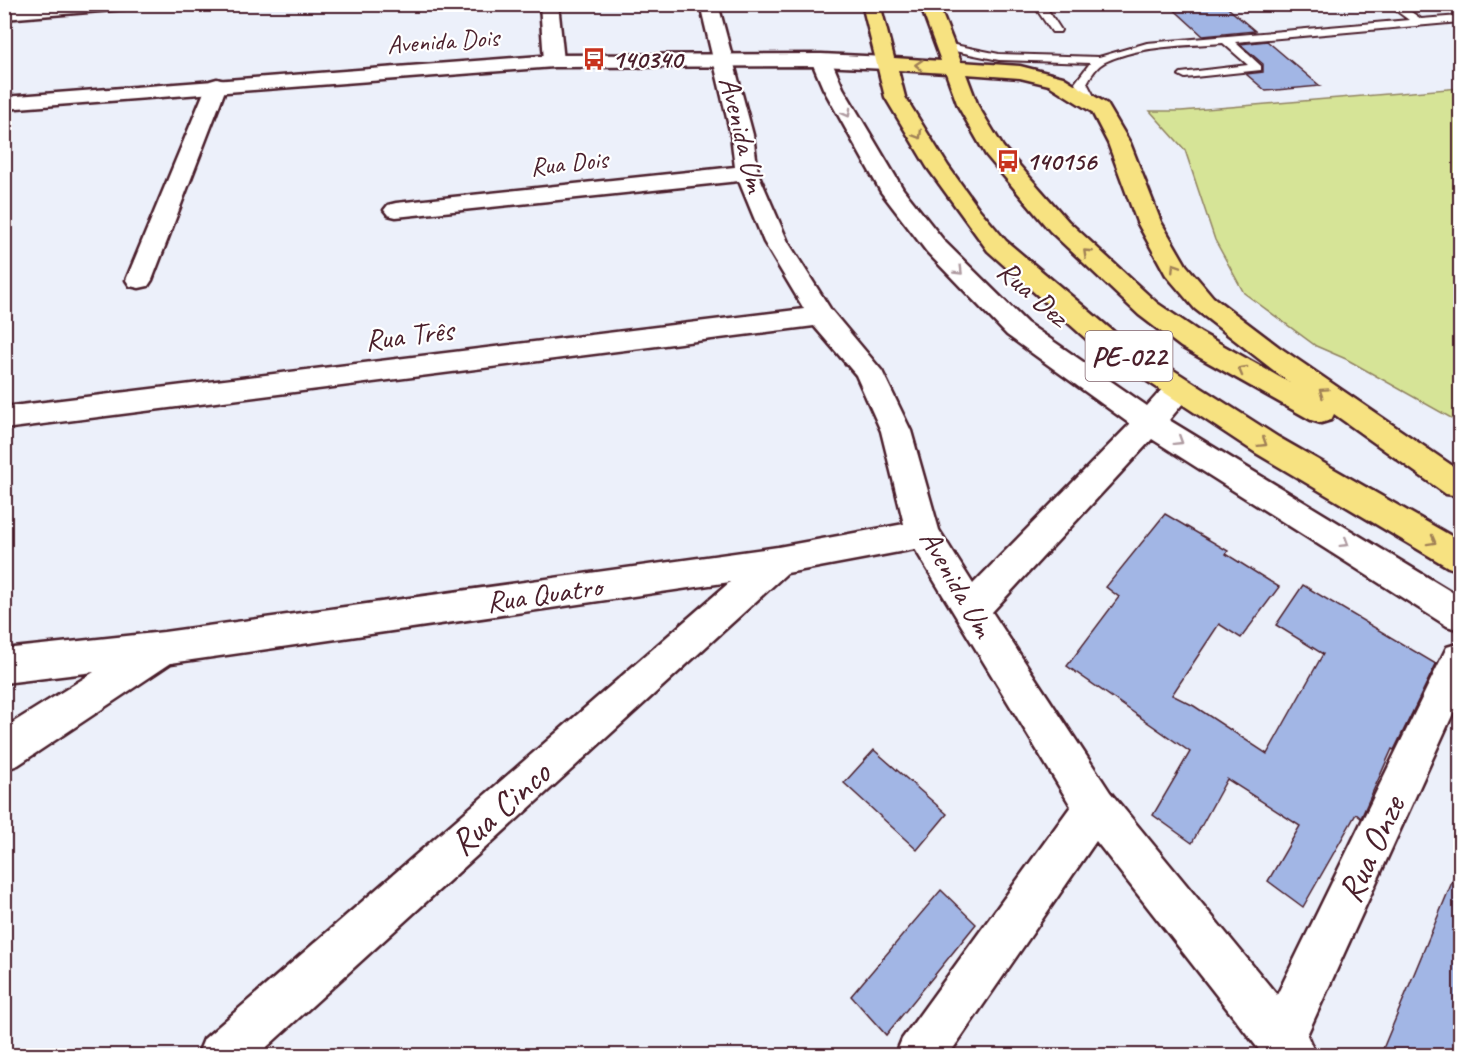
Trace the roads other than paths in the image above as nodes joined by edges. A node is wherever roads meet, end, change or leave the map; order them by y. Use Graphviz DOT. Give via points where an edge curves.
graph roads {
  1 [pos="125,4"];
  2 [pos="549,4"];
  3 [pos="709,4"];
  4 [pos="871,4"];
  5 [pos="929,4"];
  6 [pos="1038,4"];
  7 [pos="1392,4"];
  8 [pos="54,7"];
  9 [pos="4,14"];
  10 [pos="1461,19"];
  11 [pos="1420,23"];
  12 [pos="1056,30"];
  13 [pos="1225,39"];
  14 [pos="949,57"];
  15 [pos="724,60"];
  16 [pos="821,60"];
  17 [pos="1100,60"];
  18 [pos="554,61"];
  19 [pos="886,63"];
  20 [pos="1037,75"];
  21 [pos="1185,75"];
  22 [pos="217,85"];
  23 [pos="1091,102"];
  24 [pos="4,103"];
  25 [pos="747,173"];
  26 [pos="396,210"];
  27 [pos="139,280"];
  28 [pos="821,316"];
  29 [pos="1180,390"];
  30 [pos="4,418"];
  31 [pos="1150,423"];
  32 [pos="1459,485"];
  33 [pos="923,534"];
  34 [pos="1461,557"];
  35 [pos="778,561"];
  36 [pos="971,610"];
  37 [pos="1461,615"];
  38 [pos="164,648"];
  39 [pos="1461,659"];
  40 [pos="4,666"];
  41 [pos="4,751"];
  42 [pos="1095,807"];
  43 [pos="1287,1047"];
  44 [pos="221,1056"];
  45 [pos="919,1056"];
  1 -- 8 [label="street"];
  2 -- 18 [label="street"];
  3 -- 15 [label="street, Avenida Um"];
  4 -- 19 [label="highway, PE-022"];
  5 -- 14 [label="highway, PE-022"];
  6 -- 12 [label="lane"];
  7 -- 11 [label="lane"];
  8 -- 9 [label="street"];
  10 -- 11 [label="lane"];
  11 -- 13 [label="lane"];
  13 -- 17 [label="lane" via="1147,46"];
  13 -- 21 [label="lane" via="1257,68"];
  14 -- 17 [label="lane"];
  14 -- 19 [label="highway, one-way"];
  14 -- 20 [label="highway"];
  32 -- 14 [label="highway, PE-022, one-way" via="1239,368 1148,309 1059,226 994,150 968,106"];
  15 -- 16 [label="street, Avenida Dois"];
  15 -- 18 [label="street, Avenida Dois"];
  15 -- 25 [label="street, Avenida Um"];
  16 -- 19 [label="street, Avenida Dois"];
  16 -- 31 [label="street, Rua Dez, one-way" via="892,192 936,248 1017,329"];
  17 -- 20 [label="lane"];
  17 -- 23 [label="lane" via="1081,83"];
  18 -- 22 [label="street, Avenida Dois"];
  19 -- 29 [label="highway, PE-022, one-way" via="895,97 970,214 997,246 1104,339"];
  20 -- 23 [label="highway" via="1056,81"];
  22 -- 24 [label="street, Avenida Dois"];
  22 -- 27 [label="street"];
  32 -- 23 [label="highway, one-way" via="1269,354 1204,303 1175,269 1149,222 1119,143 1100,108"];
  25 -- 26 [label="street, Rua Dois"];
  25 -- 28 [label="street, Avenida Um" via="776,242"];
  28 -- 30 [label="street, Rua Três"];
  28 -- 33 [label="street, Avenida Um" via="868,371 896,431"];
  29 -- 31 [label="street"];
  29 -- 34 [label="highway, PE-022, one-way"];
  31 -- 36 [label="street"];
  31 -- 37 [label="street, Rua Dez, one-way"];
  33 -- 35 [label="street, Rua Quatro"];
  33 -- 36 [label="street, Avenida Um"];
  35 -- 38 [label="street, Rua Quatro"];
  35 -- 44 [label="street, Rua Cinco"];
  36 -- 42 [label="street, Avenida Um"];
  38 -- 40 [label="street, Rua Quatro"];
  38 -- 41 [label="street, Rua Quatro"];
  39 -- 43 [label="street, Rua Onze"];
  42 -- 43 [label="street, Avenida Um"];
  42 -- 45 [label="street"];
}
